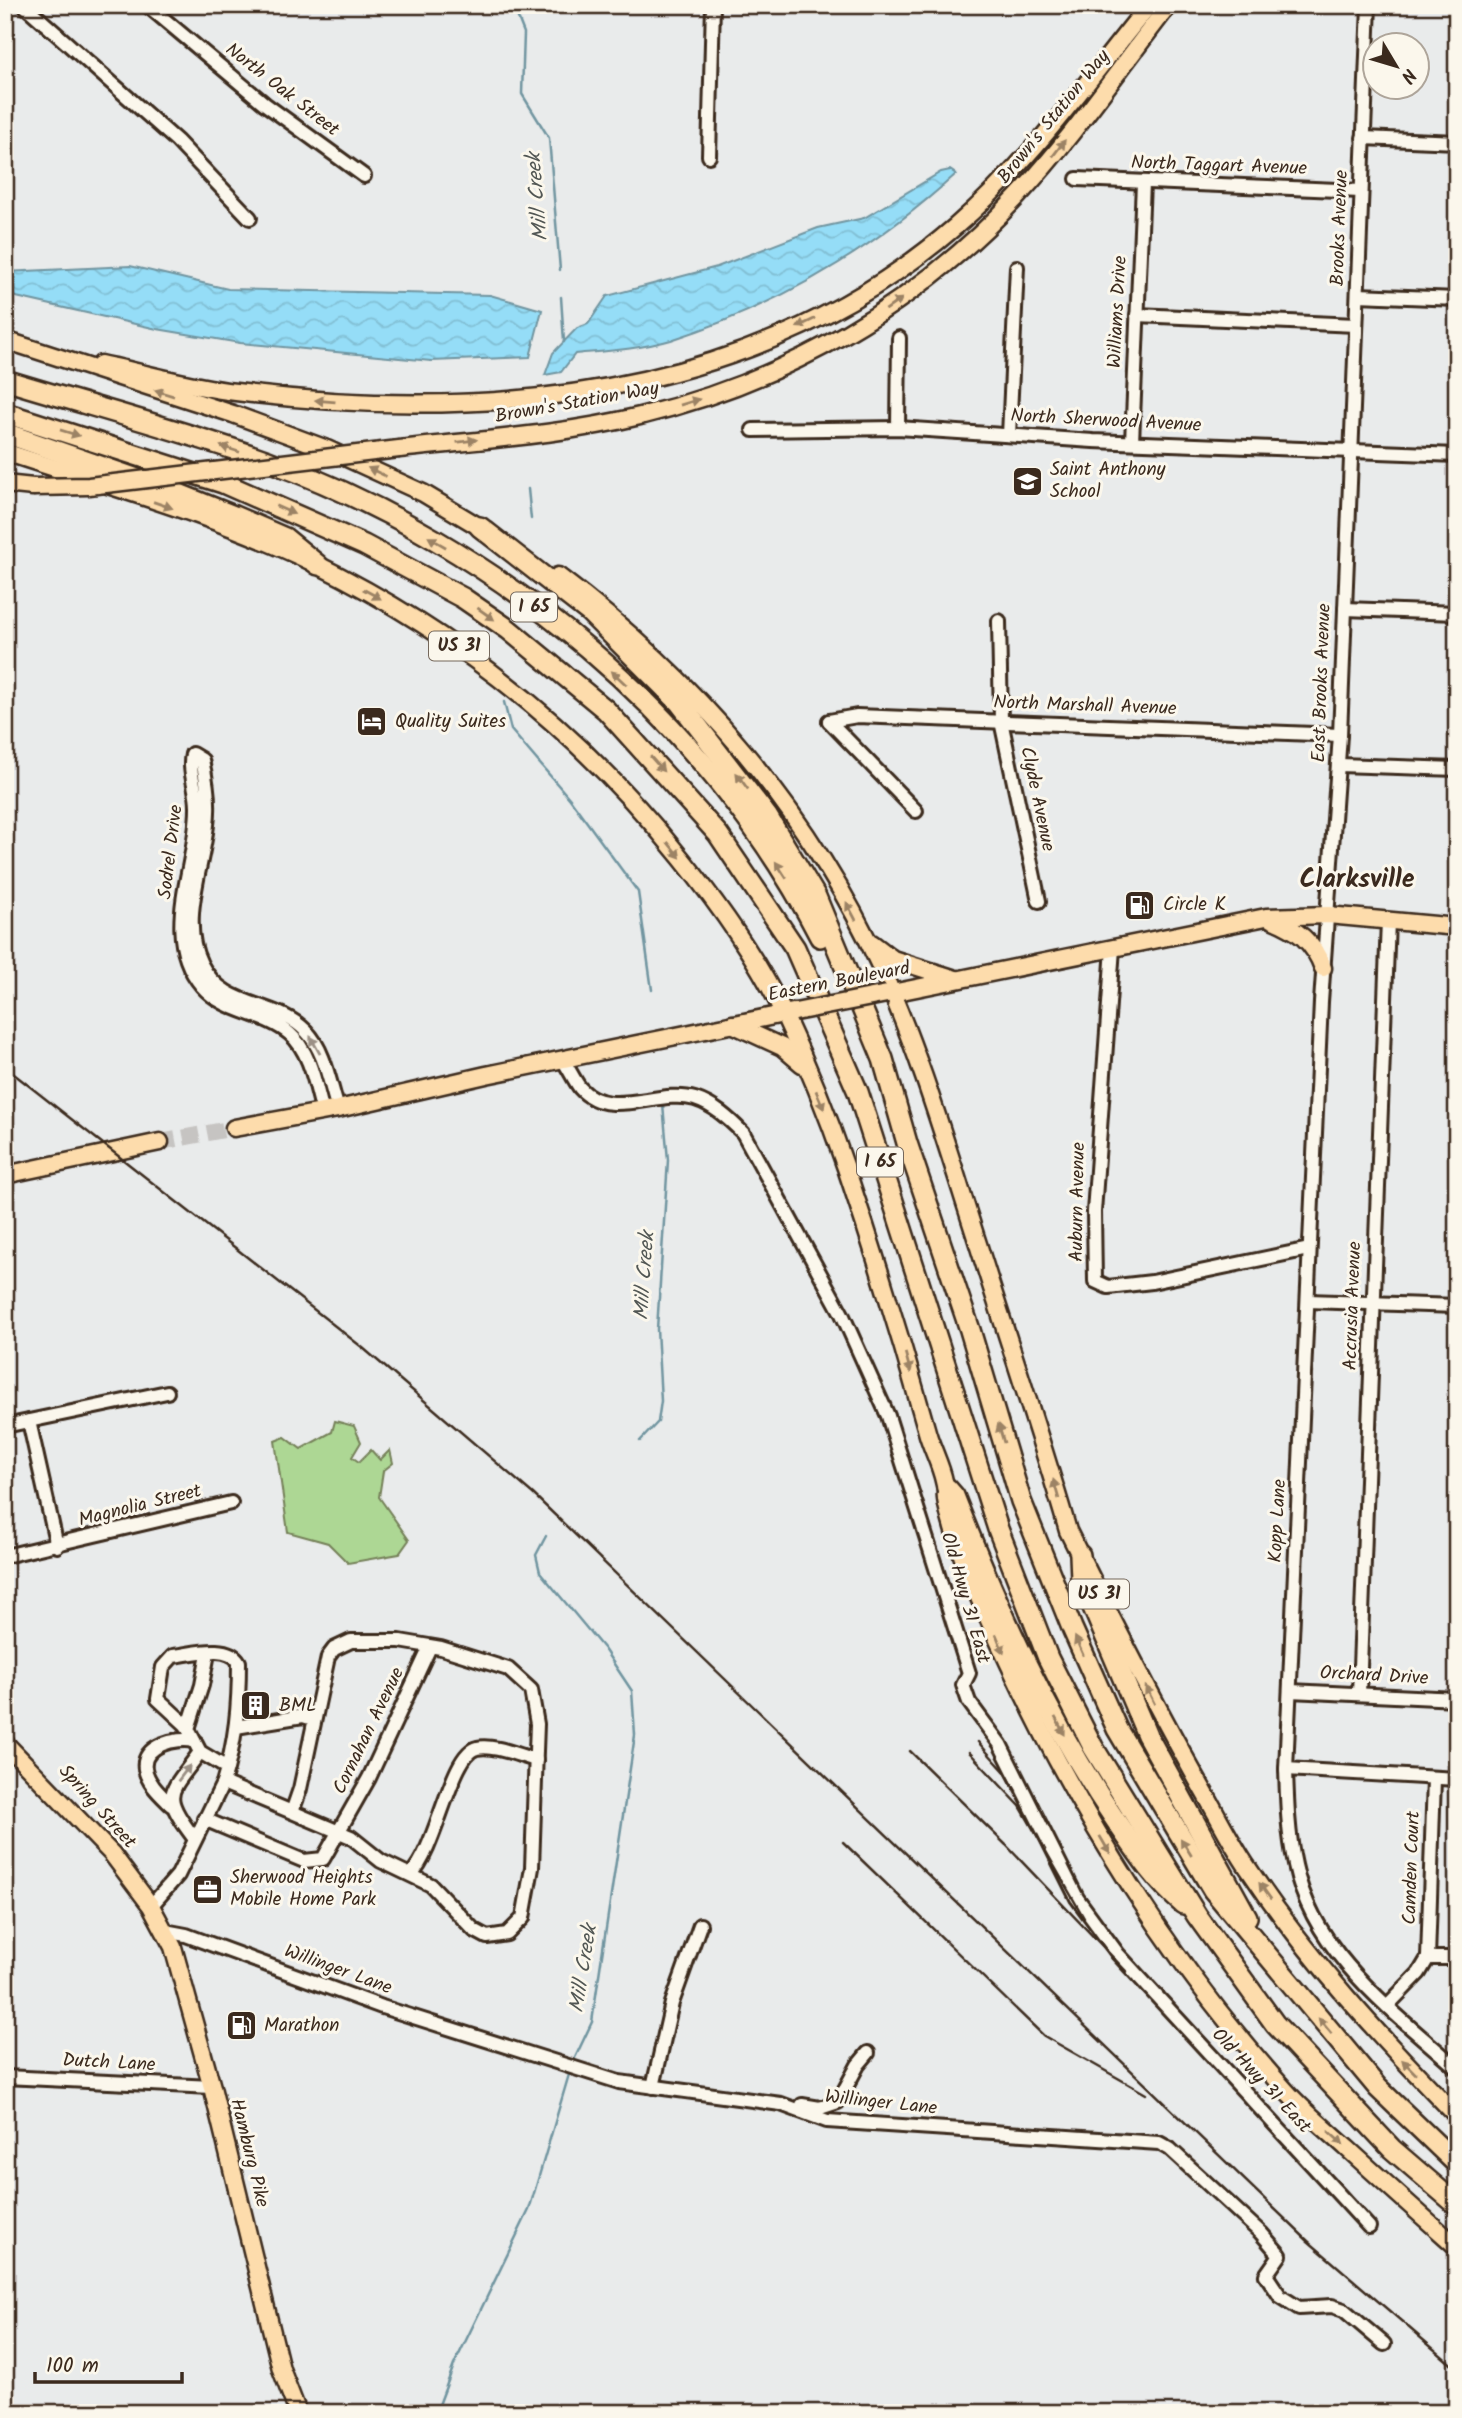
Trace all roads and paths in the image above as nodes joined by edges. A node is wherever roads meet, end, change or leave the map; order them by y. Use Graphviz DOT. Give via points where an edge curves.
graph roads {
  1 [pos="24,5"];
  2 [pos="147,5"];
  3 [pos="713,5"];
  4 [pos="1149,5"];
  5 [pos="1169,5"];
  6 [pos="1369,5"];
  7 [pos="1363,138"];
  8 [pos="1457,142"];
  9 [pos="709,156"];
  10 [pos="363,176"];
  11 [pos="1077,179"];
  12 [pos="1143,183"];
  13 [pos="1361,191"];
  14 [pos="250,218"];
  15 [pos="1017,267"];
  16 [pos="1357,295"];
  17 [pos="1457,299"];
  18 [pos="1138,315"];
  19 [pos="1356,325"];
  20 [pos="899,338"];
  21 [pos="5,340"];
  22 [pos="58,356"];
  23 [pos="5,380"];
  24 [pos="5,413"];
  25 [pos="898,428"];
  26 [pos="753,430"];
  27 [pos="5,433"];
  28 [pos="1010,435"];
  29 [pos="1132,442"];
  30 [pos="5,452"];
  31 [pos="1350,452"];
  32 [pos="1457,455"];
  33 [pos="5,484"];
  34 [pos="480,527"];
  35 [pos="318,565"];
  36 [pos="1345,608"];
  37 [pos="1457,612"];
  38 [pos="999,621"];
  39 [pos="1001,721"];
  40 [pos="1340,735"];
  41 [pos="1339,765"];
  42 [pos="1457,769"];
  43 [pos="916,811"];
  44 [pos="1039,901"];
  45 [pos="1328,915"];
  46 [pos="1266,917"];
  47 [pos="1388,920"];
  48 [pos="1457,927"];
  49 [pos="864,936"];
  50 [pos="1113,948"];
  51 [pos="1323,968"];
  52 [pos="959,979"];
  53 [pos="889,994"];
  54 [pos="790,1013"];
  55 [pos="732,1024"];
  56 [pos="883,1059"];
  57 [pos="563,1060"];
  58 [pos="807,1069"];
  59 [pos="330,1111"];
  60 [pos="234,1128"];
  61 [pos="160,1142"];
  62 [pos="5,1175"];
  63 [pos="1309,1249"];
  64 [pos="1308,1301"];
  65 [pos="1373,1303"];
  66 [pos="1457,1306"];
  67 [pos="167,1392"];
  68 [pos="29,1421"];
  69 [pos="5,1426"];
  70 [pos="947,1488"];
  71 [pos="231,1503"];
  72 [pos="58,1546"];
  73 [pos="1080,1555"];
  74 [pos="5,1556"];
  75 [pos="430,1647"];
  76 [pos="208,1653"];
  77 [pos="1290,1691"];
  78 [pos="1359,1694"];
  79 [pos="1457,1699"];
  80 [pos="313,1719"];
  81 [pos="236,1727"];
  82 [pos="194,1741"];
  83 [pos="5,1743"];
  84 [pos="536,1760"];
  85 [pos="227,1768"];
  86 [pos="1286,1769"];
  87 [pos="1434,1779"];
  88 [pos="1457,1779"];
  89 [pos="223,1783"];
  90 [pos="171,1805"];
  91 [pos="292,1812"];
  92 [pos="204,1819"];
  93 [pos="340,1831"];
  94 [pos="194,1838"];
  95 [pos="411,1874"];
  96 [pos="151,1906"];
  97 [pos="1197,1916"];
  98 [pos="700,1925"];
  99 [pos="165,1931"];
  100 [pos="1428,1958"];
  101 [pos="1457,1958"];
  102 [pos="1272,1961"];
  103 [pos="1387,2006"];
  104 [pos="869,2053"];
  105 [pos="1457,2068"];
  106 [pos="5,2077"];
  107 [pos="212,2087"];
  108 [pos="653,2087"];
  109 [pos="781,2104"];
  110 [pos="1457,2116"];
  111 [pos="1457,2164"];
  112 [pos="1457,2205"];
  113 [pos="1368,2227"];
  114 [pos="1457,2247"];
  115 [pos="1384,2344"];
  116 [pos="298,2413"];
  1 -- 14 [label="street" via="177,141"];
  2 -- 10 [label="street, North Oak Street" via="265,104"];
  3 -- 9 [label="street"];
  4 -- 22 [label="main road, Brown's Station Way, one-way" via="1035,147 954,228 836,308 760,344 693,368 565,396 394,405 233,392"];
  33 -- 5 [label="main road, Brown's Station Way, one-way, bridge" via="89,486 567,429 638,417 739,386 835,341 911,292 992,223 1051,158"];
  6 -- 7 [label="street, Brooks Avenue"];
  7 -- 8 [label="street"];
  7 -- 13 [label="street, Brooks Avenue"];
  11 -- 12 [label="street, North Taggart Avenue"];
  12 -- 13 [label="street, North Taggart Avenue"];
  12 -- 18 [label="street, Williams Drive"];
  13 -- 16 [label="street, Brooks Avenue"];
  15 -- 28 [label="street"];
  16 -- 17 [label="street"];
  16 -- 19 [label="street, Brooks Avenue"];
  18 -- 19 [label="street"];
  18 -- 29 [label="street, Williams Drive"];
  19 -- 31 [label="street, Brooks Avenue"];
  20 -- 25 [label="street"];
  21 -- 22 [label="main road, US 31"];
  34 -- 22 [label="main road, US 31, one-way" via="423,493 327,449"];
  56 -- 23 [label="highway, I 65, one-way" via="804,905 756,832 702,763 594,654 517,593 393,517 269,462"];
  24 -- 97 [label="highway, I 65, one-way" via="223,483 364,545 463,598 606,710 718,834 795,948 858,1092 999,1529 1048,1658 1100,1759"];
  25 -- 26 [label="street, North Sherwood Avenue"];
  25 -- 28 [label="street, North Sherwood Avenue"];
  27 -- 35 [label="highway" via="234,516 285,538"];
  28 -- 29 [label="street, North Sherwood Avenue"];
  29 -- 31 [label="street, North Sherwood Avenue"];
  30 -- 35 [label="main road, US 31, one-way" via="230,528"];
  31 -- 32 [label="street, North Sherwood Avenue"];
  31 -- 36 [label="street, East Brooks Avenue"];
  49 -- 34 [label="main road, US 31, one-way" via="801,827 701,702 596,605"];
  56 -- 34 [label="highway, one-way" via="816,897 767,816 728,763 679,702 623,644"];
  35 -- 54 [label="main road, US 31, one-way" via="452,641 583,748 719,906"];
  36 -- 37 [label="street"];
  36 -- 40 [label="street, East Brooks Avenue"];
  38 -- 39 [label="street, Clyde Avenue"];
  39 -- 40 [label="street, North Marshall Avenue"];
  39 -- 43 [label="street, North Marshall Avenue" via="857,716 829,721"];
  39 -- 44 [label="street, Clyde Avenue"];
  40 -- 41 [label="street, East Brooks Avenue"];
  41 -- 42 [label="street"];
  41 -- 45 [label="street, East Brooks Avenue"];
  45 -- 46 [label="main road, Eastern Boulevard"];
  45 -- 47 [label="main road, Eastern Boulevard"];
  45 -- 51 [label="street, Kopp Lane"];
  46 -- 50 [label="main road, Eastern Boulevard"];
  46 -- 51 [label="main road" via="1304,936 1317,951"];
  47 -- 48 [label="main road, Eastern Boulevard"];
  47 -- 65 [label="street, Accrusia Avenue"];
  49 -- 52 [label="main road" via="893,958"];
  49 -- 53 [label="main road, US 31"];
  50 -- 52 [label="main road, Eastern Boulevard"];
  50 -- 63 [label="street, Auburn Avenue" via="1094,1212 1095,1281 1108,1287 1152,1282"];
  51 -- 63 [label="street, Kopp Lane"];
  52 -- 53 [label="main road, Eastern Boulevard"];
  53 -- 54 [label="main road, Eastern Boulevard, bridge"];
  73 -- 53 [label="main road, US 31, one-way" via="1068,1531 922,1069"];
  54 -- 55 [label="main road, Eastern Boulevard"];
  54 -- 58 [label="main road, US 31"];
  55 -- 57 [label="main road, Eastern Boulevard"];
  55 -- 58 [label="main road" via="782,1047"];
  102 -- 56 [label="highway, I 65, one-way" via="1213,1890 1182,1840 1117,1729 1077,1640 1021,1501"];
  57 -- 59 [label="main road, Eastern Boulevard"];
  57 -- 113 [label="street, Old Hwy 31 East" via="580,1088 594,1098 618,1103 654,1097 694,1099 726,1116 743,1133 842,1314 888,1416 969,1673 963,1685 969,1702 1000,1744 1077,1898 1118,1954"];
  58 -- 70 [label="main road, US 31, one-way" via="890,1297"];
  59 -- 59 [label="street, Sodrel Drive, one-way" via="320,1054 306,1031 295,1022 234,998 200,963 192,919 209,814 208,786 202,760 192,754 198,807 180,943 187,966 221,1003 291,1035 306,1056"];
  59 -- 60 [label="main road, Eastern Boulevard"];
  61 -- 62 [label="main road"];
  63 -- 64 [label="street, Kopp Lane"];
  64 -- 65 [label="street"];
  64 -- 77 [label="street, Kopp Lane"];
  65 -- 66 [label="street"];
  65 -- 78 [label="street, Accrusia Avenue"];
  67 -- 68 [label="street"];
  68 -- 69 [label="street"];
  68 -- 72 [label="street"];
  70 -- 97 [label="highway, one-way" via="998,1604 1100,1797 1158,1883"];
  70 -- 114 [label="main road, US 31, one-way" via="945,1499 966,1560 1007,1660 1115,1863 1230,2026 1290,2096"];
  71 -- 72 [label="street, Magnolia Street"];
  72 -- 74 [label="street, Magnolia Street"];
  73 -- 102 [label="highway" via="1081,1579 1147,1735"];
  110 -- 73 [label="main road, US 31, one-way" via="1328,1977 1247,1868 1160,1715"];
  75 -- 80 [label="street, Cornahan Avenue" via="376,1640 351,1641 334,1649"];
  75 -- 84 [label="street, Cornahan Avenue" via="468,1654 522,1679 534,1701"];
  75 -- 93 [label="street, Cornahan Avenue"];
  76 -- 81 [label="street" via="225,1651 236,1655 239,1662"];
  76 -- 82 [label="street"];
  76 -- 82 [label="street" via="173,1656 163,1667 158,1699"];
  77 -- 78 [label="street, Orchard Drive"];
  77 -- 86 [label="street, Kopp Lane"];
  78 -- 79 [label="street, Orchard Drive"];
  80 -- 81 [label="street" via="303,1716"];
  80 -- 91 [label="street, Cornahan Avenue"];
  81 -- 85 [label="street"];
  82 -- 85 [label="street"];
  90 -- 82 [label="street, one-way"];
  82 -- 90 [label="street" via="171,1740 158,1746 144,1766 148,1778"];
  83 -- 96 [label="main road, Spring Street" via="112,1854"];
  84 -- 95 [label="street" via="479,1747 466,1752 426,1856"];
  84 -- 95 [label="street, Cornahan Avenue" via="532,1868 527,1907 517,1927 487,1937 474,1930 431,1885"];
  85 -- 89 [label="street"];
  86 -- 87 [label="street"];
  86 -- 103 [label="street, Kopp Lane" via="1290,1838 1303,1893 1335,1949"];
  87 -- 88 [label="street"];
  87 -- 100 [label="street, Camden Court"];
  89 -- 91 [label="street, Cornahan Avenue"];
  89 -- 92 [label="street"];
  90 -- 94 [label="street"];
  91 -- 93 [label="street, Cornahan Avenue"];
  92 -- 93 [label="street, Cornahan Avenue" via="314,1862 328,1853"];
  92 -- 94 [label="street"];
  93 -- 95 [label="street, Cornahan Avenue" via="381,1861"];
  94 -- 96 [label="street" via="178,1875"];
  96 -- 99 [label="main road, Hamburg Pike"];
  97 -- 112 [label="highway, I 65" via="1275,2024 1392,2149"];
  98 -- 108 [label="street" via="672,2003"];
  99 -- 107 [label="main road, Hamburg Pike" via="182,1972"];
  99 -- 108 [label="street, Willinger Lane" via="382,2007 593,2074"];
  100 -- 101 [label="street"];
  100 -- 103 [label="street"];
  111 -- 102 [label="highway, I 65, one-way" via="1378,2088"];
  103 -- 105 [label="street, Kopp Lane"];
  104 -- 109 [label="street" via="838,2102 820,2108"];
  106 -- 107 [label="street, Dutch Lane"];
  107 -- 116 [label="main road, Hamburg Pike" via="281,2369"];
  108 -- 109 [label="street, Willinger Lane"];
  109 -- 115 [label="street, Willinger Lane" via="827,2121 1158,2143 1170,2149 1280,2255 1266,2275 1280,2296 1299,2308 1344,2310"];
}
